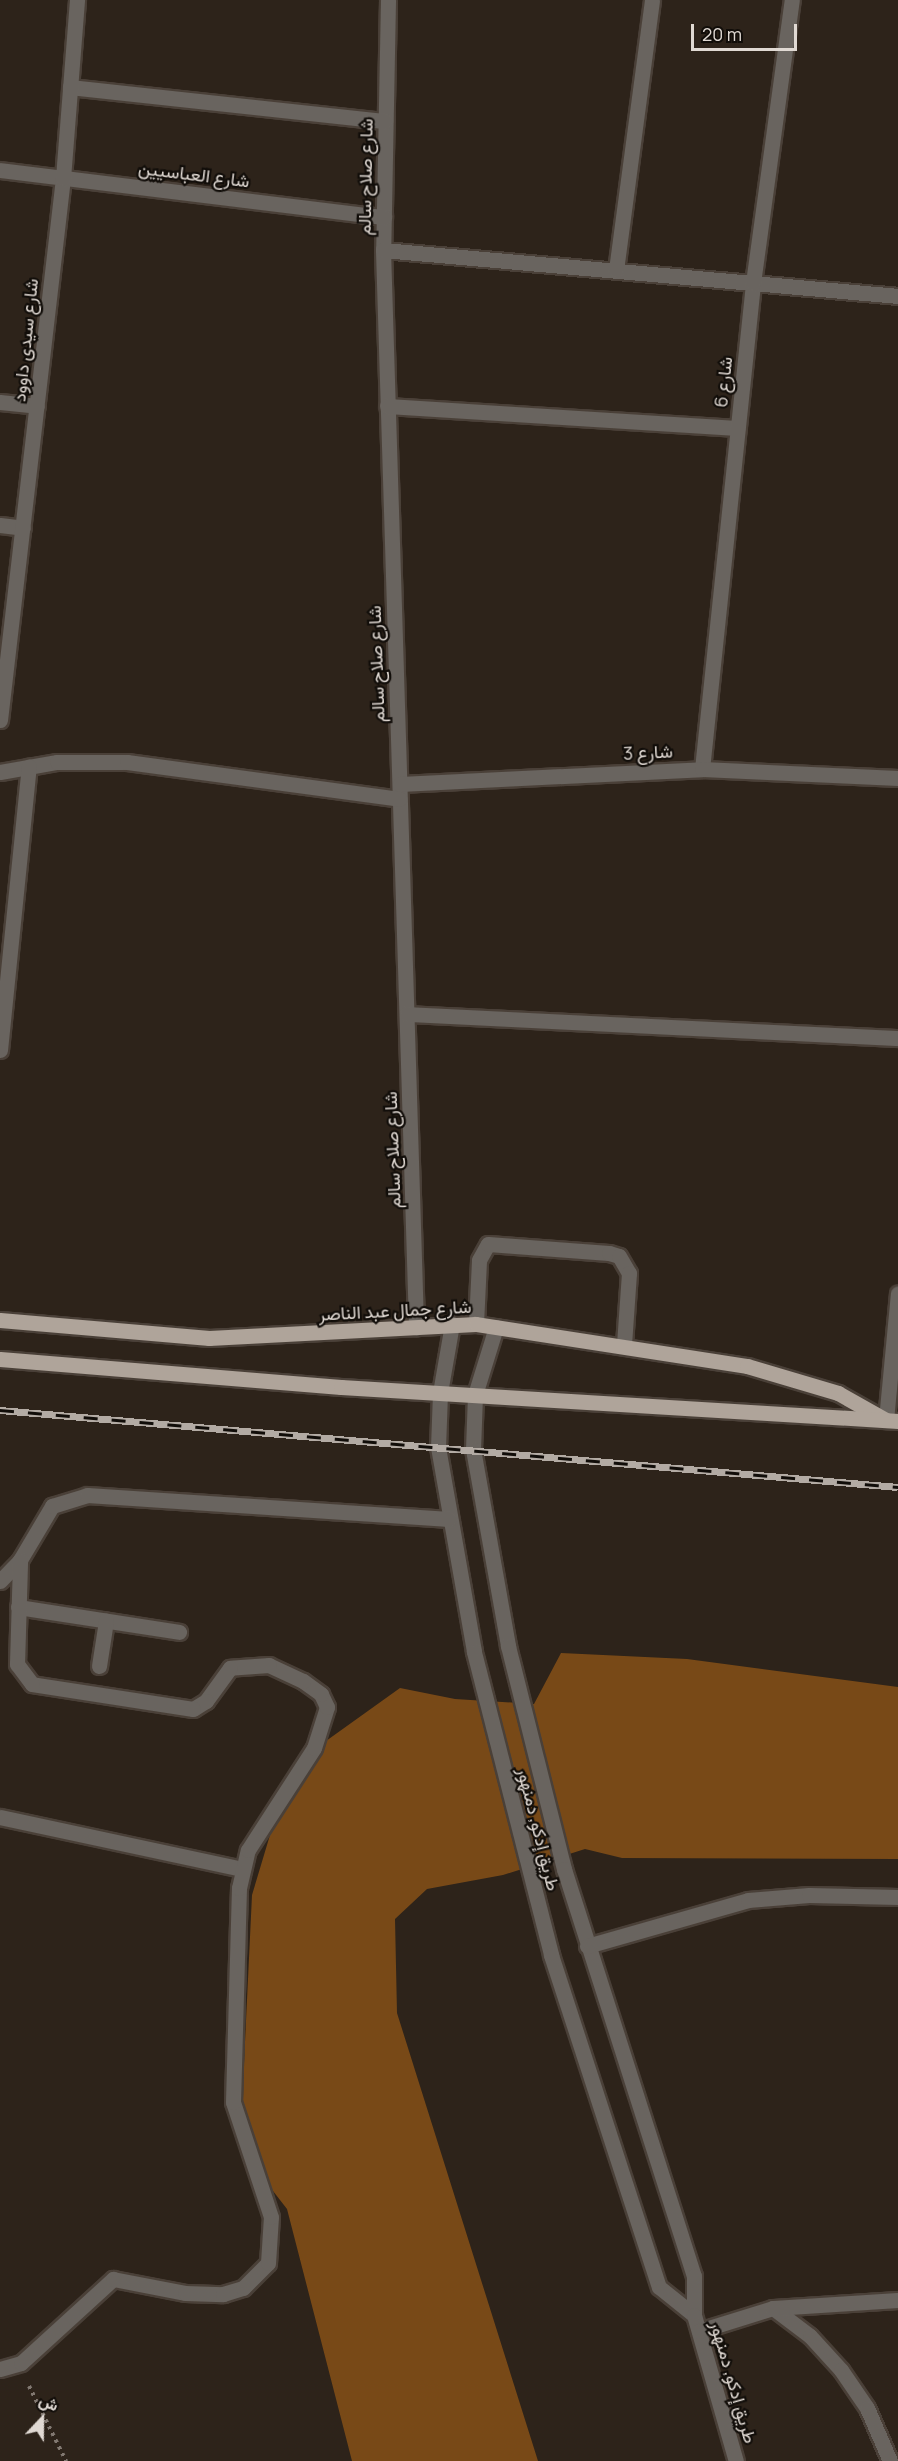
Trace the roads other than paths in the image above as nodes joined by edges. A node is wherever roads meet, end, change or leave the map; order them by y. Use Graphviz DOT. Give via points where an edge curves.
graph roads {
  1 [pos="77,0"];
  2 [pos="388,0"];
  3 [pos="652,0"];
  4 [pos="792,0"];
  5 [pos="70,87"];
  6 [pos="385,121"];
  7 [pos="0,170"];
  8 [pos="63,177"];
  9 [pos="384,217"];
  10 [pos="383,250"];
  11 [pos="616,270"];
  12 [pos="753,283"];
  13 [pos="898,296"];
  14 [pos="0,402"];
  15 [pos="38,406"];
  16 [pos="387,406"];
  17 [pos="737,428"];
  18 [pos="0,525"];
  19 [pos="23,528"];
  20 [pos="0,720"];
  21 [pos="29,766"];
  22 [pos="702,769"];
  23 [pos="0,772"];
  24 [pos="898,778"];
  25 [pos="400,792"];
  26 [pos="407,1014"];
  27 [pos="898,1038"];
  28 [pos="0,1050"];
  29 [pos="898,1294"];
  30 [pos="0,1320"];
  31 [pos="452,1324"];
  32 [pos="476,1324"];
  33 [pos="416,1327"];
  34 [pos="496,1327"];
  35 [pos="624,1345"];
  36 [pos="0,1359"];
  37 [pos="441,1393"];
  38 [pos="475,1395"];
  39 [pos="892,1420"];
  40 [pos="449,1519"];
  41 [pos="20,1560"];
  42 [pos="0,1581"];
  43 [pos="18,1607"];
  44 [pos="106,1621"];
  45 [pos="179,1632"];
  46 [pos="99,1666"];
  47 [pos="0,1816"];
  48 [pos="242,1869"];
  49 [pos="898,1897"];
  50 [pos="587,1946"];
  51 [pos="898,2300"];
  52 [pos="773,2308"];
  53 [pos="694,2315"];
  54 [pos="699,2331"];
  55 [pos="0,2369"];
  56 [pos="736,2461"];
  57 [pos="890,2461"];
  1 -- 5 [label="street, شارع سيدى داوود"];
  2 -- 6 [label="street, شارع صلاح سالم"];
  3 -- 11 [label="street"];
  4 -- 12 [label="street, شارع 6"];
  5 -- 6 [label="street"];
  5 -- 8 [label="street, شارع سيدى داوود"];
  6 -- 9 [label="street, شارع صلاح سالم"];
  7 -- 8 [label="street, شارع العباسيين"];
  8 -- 9 [label="street, شارع العباسيين"];
  8 -- 15 [label="street, شارع سيدى داوود"];
  9 -- 10 [label="street, شارع صلاح سالم"];
  10 -- 11 [label="street"];
  10 -- 16 [label="street, شارع صلاح سالم"];
  11 -- 12 [label="street"];
  12 -- 13 [label="street"];
  12 -- 17 [label="street, شارع 6"];
  14 -- 15 [label="street"];
  15 -- 19 [label="street, شارع سيدى داوود"];
  16 -- 17 [label="street"];
  16 -- 25 [label="street, شارع صلاح سالم"];
  17 -- 22 [label="street, شارع 6"];
  18 -- 19 [label="street"];
  19 -- 20 [label="street, شارع سيدى داوود"];
  21 -- 23 [label="street, شارع 3"];
  21 -- 25 [label="street, شارع 3" via="89,760 127,762"];
  21 -- 28 [label="street"];
  22 -- 24 [label="street, شارع 3"];
  22 -- 25 [label="street, شارع 3"];
  25 -- 26 [label="street, شارع صلاح سالم"];
  26 -- 27 [label="street"];
  26 -- 33 [label="street, شارع صلاح سالم"];
  29 -- 39 [label="street"];
  30 -- 33 [label="main road, شارع جمال عبد الناصر" via="209,1338"];
  31 -- 32 [label="main road, شارع جمال عبد الناصر"];
  31 -- 33 [label="main road, شارع جمال عبد الناصر"];
  31 -- 37 [label="street, طريق إدكو, دمنهور"];
  32 -- 34 [label="main road, شارع جمال عبد الناصر"];
  32 -- 35 [label="street" via="479,1260 488,1244 609,1252 619,1256 630,1274"];
  34 -- 35 [label="main road, شارع جمال عبد الناصر"];
  34 -- 38 [label="street, طريق إدكو, دمنهور"];
  35 -- 39 [label="main road, شارع جمال عبد الناصر" via="790,1377"];
  36 -- 37 [label="main road"];
  37 -- 38 [label="main road"];
  37 -- 40 [label="street, طريق إدكو, دمنهور" via="438,1447"];
  38 -- 39 [label="main road"];
  38 -- 50 [label="street, طريق إدكو, دمنهور" via="473,1449 508,1646"];
  40 -- 41 [label="street" via="87,1495 52,1506"];
  40 -- 53 [label="street, طريق إدكو, دمنهور" via="474,1652 551,1955 659,2287"];
  41 -- 42 [label="street"];
  41 -- 43 [label="street"];
  43 -- 44 [label="street"];
  43 -- 48 [label="street" via="17,1664 32,1684 45,1688 193,1709 206,1701 230,1668 248,1664 287,1672 321,1694 326,1717 314,1748 258,1832"];
  44 -- 45 [label="street"];
  44 -- 46 [label="street"];
  47 -- 48 [label="street"];
  48 -- 55 [label="street" via="233,2102 271,2217 268,2263 243,2288 223,2294 185,2293 113,2279 21,2363"];
  49 -- 50 [label="street" via="809,1895 748,1900"];
  50 -- 53 [label="street, طريق إدكو, دمنهور" via="694,2276"];
  51 -- 52 [label="street"];
  52 -- 54 [label="street"];
  52 -- 57 [label="street" via="842,2370 867,2408"];
  53 -- 54 [label="street, طريق إدكو, دمنهور"];
  54 -- 56 [label="street, طريق إدكو, دمنهور"];
}
